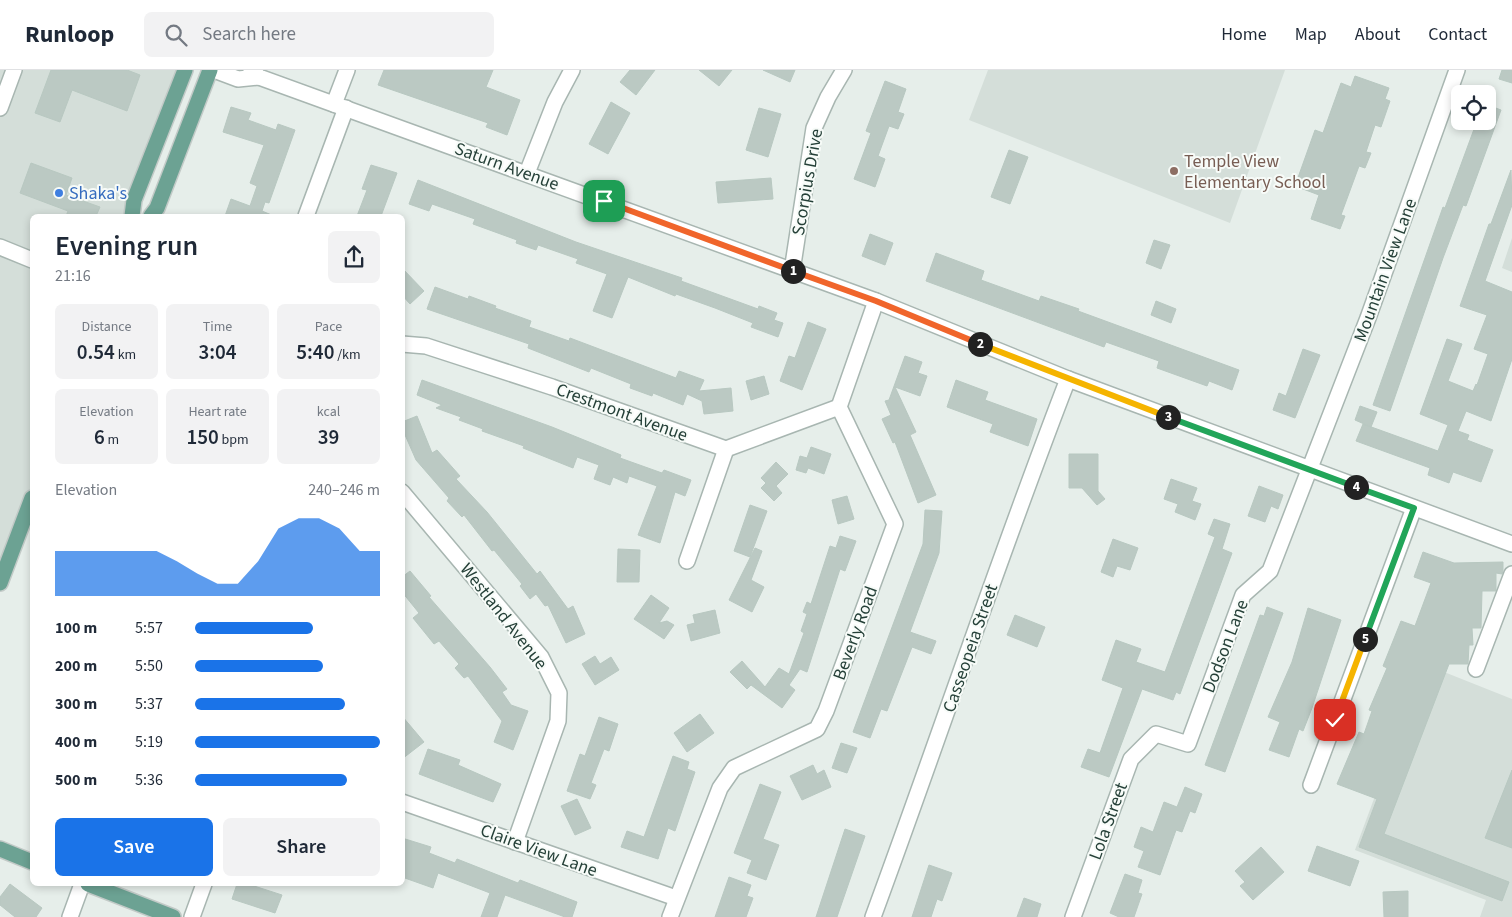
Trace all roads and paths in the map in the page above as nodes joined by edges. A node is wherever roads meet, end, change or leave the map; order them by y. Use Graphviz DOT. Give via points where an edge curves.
graph roads {
  1 [pos="14,70"];
  2 [pos="185,70"];
  3 [pos="212,70"];
  4 [pos="347,70"];
  5 [pos="572,70"];
  6 [pos="844,70"];
  7 [pos="1457,70"];
  8 [pos="255,73"];
  9 [pos="340,106"];
  10 [pos="0,108"];
  11 [pos="527,173"];
  12 [pos="132,214"];
  13 [pos="152,214"];
  14 [pos="308,214"];
  15 [pos="0,247"];
  16 [pos="30,259"];
  17 [pos="792,271"];
  18 [pos="876,301"];
  19 [pos="405,344"];
  20 [pos="1068,379"];
  21 [pos="839,407"];
  22 [pos="726,450"];
  23 [pos="1310,470"];
  24 [pos="405,496"];
  25 [pos="30,503"];
  26 [pos="1414,508"];
  27 [pos="1512,544"];
  28 [pos="688,561"];
  29 [pos="1512,574"];
  30 [pos="0,583"];
  31 [pos="1476,669"];
  32 [pos="1156,734"];
  33 [pos="1311,785"];
  34 [pos="405,803"];
  35 [pos="515,842"];
  36 [pos="0,849"];
  37 [pos="30,861"];
  38 [pos="81,886"];
  39 [pos="93,886"];
  40 [pos="203,886"];
  41 [pos="676,898"];
  42 [pos="70,917"];
  43 [pos="173,917"];
  44 [pos="192,917"];
  45 [pos="670,917"];
  46 [pos="873,917"];
  47 [pos="1072,917"];
  1 -- 10 [label="street"];
  2 -- 12 [label="main road" via="134,200"];
  3 -- 8 [label="street, Saturn Avenue" via="238,79"];
  3 -- 13 [label="main road"];
  4 -- 9 [label="street"];
  5 -- 11 [label="street" via="555,102"];
  6 -- 17 [label="street, Scorpius Drive" via="814,128"];
  7 -- 23 [label="street, Mountain View Lane"];
  8 -- 9 [label="street, Saturn Avenue"];
  9 -- 11 [label="street, Saturn Avenue"];
  9 -- 14 [label="street"];
  11 -- 17 [label="street, Saturn Avenue"];
  15 -- 16 [label="street"];
  17 -- 18 [label="street, Saturn Avenue"];
  18 -- 20 [label="street, Saturn Avenue"];
  18 -- 21 [label="street"];
  19 -- 22 [label="street, Crestmont Avenue" via="426,346 552,386"];
  20 -- 23 [label="street, Saturn Avenue"];
  20 -- 46 [label="street, Casseopeia Street"];
  21 -- 22 [label="street"];
  21 -- 41 [label="street, Beverly Road" via="894,524 817,729 734,768 720,788"];
  22 -- 28 [label="street"];
  23 -- 26 [label="street, Saturn Avenue"];
  23 -- 32 [label="street, Dodson Lane" via="1270,571 1243,595 1188,744"];
  24 -- 35 [label="street, Westland Avenue" via="541,657 558,693 558,721"];
  25 -- 30 [label="main road"];
  26 -- 27 [label="street, Saturn Avenue"];
  26 -- 33 [label="street"];
  29 -- 31 [label="street"];
  32 -- 47 [label="street, Lola Street" via="1130,759"];
  34 -- 35 [label="street, Claire View Lane"];
  35 -- 41 [label="street, Claire View Lane"];
  36 -- 37 [label="main road"];
  38 -- 42 [label="street"];
  39 -- 43 [label="main road"];
  40 -- 44 [label="street"];
  41 -- 45 [label="street, Beverly Road"];
}
